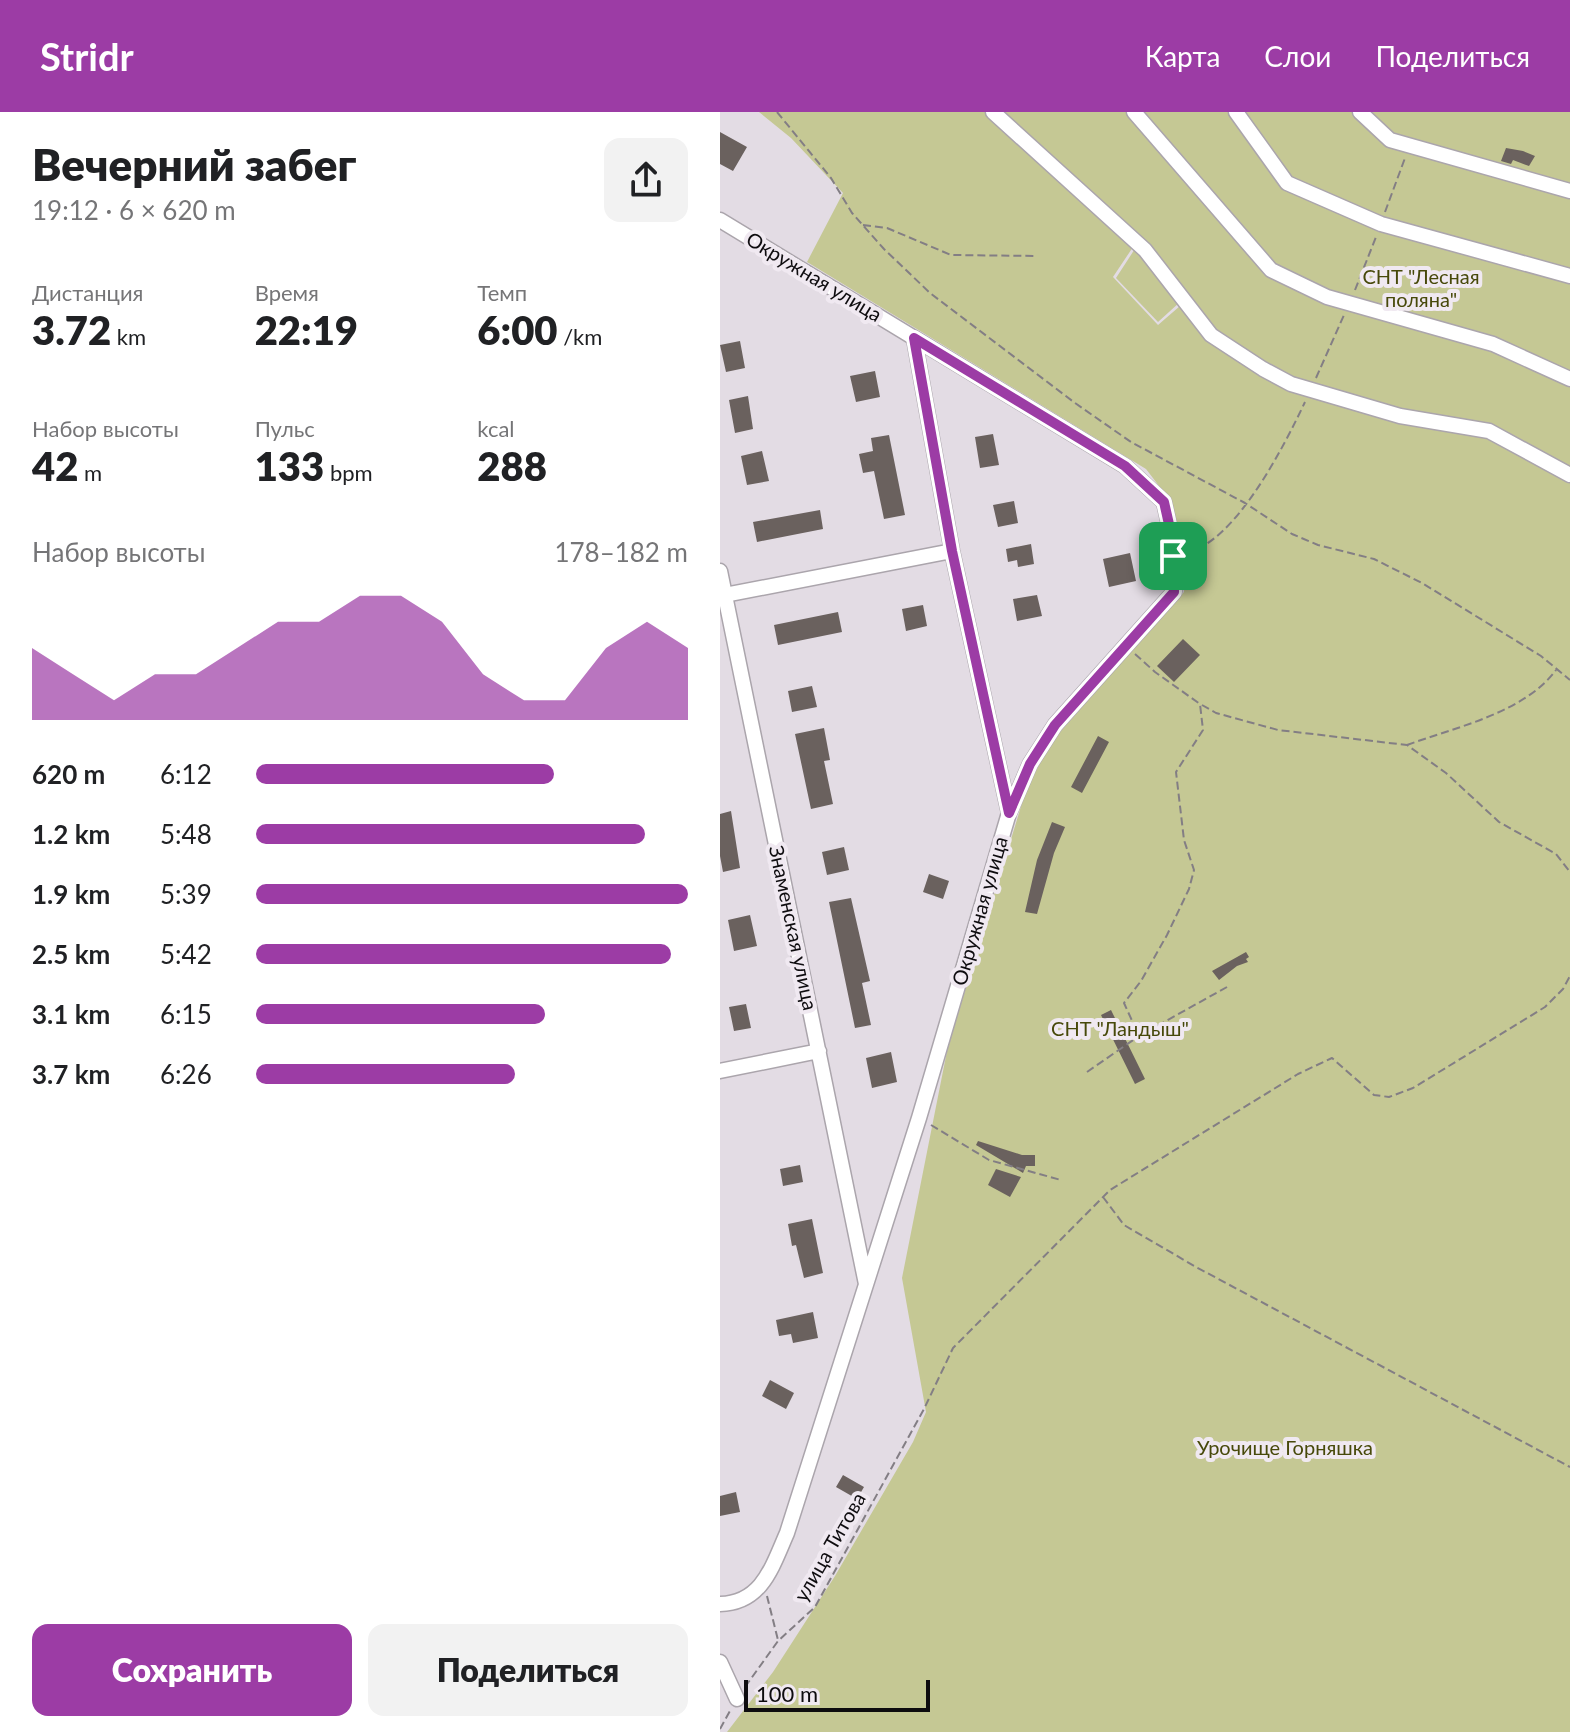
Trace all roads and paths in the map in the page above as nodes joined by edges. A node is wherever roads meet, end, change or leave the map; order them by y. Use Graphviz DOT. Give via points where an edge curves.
graph roads {
  1 [pos="777,112"];
  2 [pos="993,112"];
  3 [pos="1134,112"];
  4 [pos="1236,112"];
  5 [pos="1360,112"];
  6 [pos="1410,146"];
  7 [pos="1570,191"];
  8 [pos="720,220"];
  9 [pos="862,224"];
  10 [pos="1381,224"];
  11 [pos="1037,256"];
  12 [pos="1570,276"];
  13 [pos="1350,303"];
  14 [pos="914,338"];
  15 [pos="1570,379"];
  16 [pos="1311,390"];
  17 [pos="1570,475"];
  18 [pos="1245,503"];
  19 [pos="952,551"];
  20 [pos="1173,556"];
  21 [pos="720,571"];
  22 [pos="722,596"];
  23 [pos="1125,645"];
  24 [pos="1556,669"];
  25 [pos="1570,680"];
  26 [pos="1200,704"];
  27 [pos="1407,745"];
  28 [pos="1009,813"];
  29 [pos="1570,872"];
  30 [pos="1570,976"];
  31 [pos="1227,987"];
  32 [pos="1139,1036"];
  33 [pos="819,1051"];
  34 [pos="720,1071"];
  35 [pos="1087,1072"];
  36 [pos="919,1118"];
  37 [pos="1061,1180"];
  38 [pos="1102,1197"];
  39 [pos="867,1285"];
  40 [pos="1570,1467"];
  41 [pos="764,1583"];
  42 [pos="720,1604"];
  43 [pos="778,1641"];
  44 [pos="720,1662"];
  45 [pos="737,1699"];
  46 [pos="720,1729"];
  1 -- 9 [label="path"];
  2 -- 16 [label="street" via="1145,250 1211,335 1263,369"];
  3 -- 13 [label="street" via="1271,270"];
  4 -- 10 [label="street" via="1287,183"];
  5 -- 6 [label="street" via="1390,140"];
  6 -- 7 [label="street"];
  6 -- 10 [label="path"];
  8 -- 14 [label="street, Окружная улица"];
  9 -- 11 [label="path" via="887,228 951,255"];
  9 -- 18 [label="path" via="930,293 1075,403 1131,442"];
  10 -- 12 [label="street"];
  10 -- 13 [label="path"];
  13 -- 15 [label="street" via="1493,344"];
  13 -- 16 [label="path"];
  14 -- 19 [label="street"];
  14 -- 20 [label="street, Окружная улица" via="1125,466 1164,502"];
  16 -- 17 [label="street" via="1400,416 1489,431"];
  16 -- 18 [label="path" via="1290,434"];
  18 -- 20 [label="path" via="1221,535 1201,550"];
  18 -- 24 [label="path" via="1292,534 1374,559 1422,583"];
  19 -- 22 [label="street"];
  19 -- 28 [label="street"];
  20 -- 23 [label="street, Окружная улица" via="1174,592"];
  21 -- 22 [label="street, Знаменская улица"];
  22 -- 33 [label="street, Знаменская улица"];
  23 -- 26 [label="path"];
  23 -- 28 [label="street, Окружная улица" via="1055,725 1030,764"];
  24 -- 25 [label="path"];
  24 -- 27 [label="path" via="1523,702"];
  26 -- 27 [label="path" via="1278,730"];
  26 -- 32 [label="path" via="1203,730 1176,772 1184,840 1194,870 1167,935 1124,1003"];
  27 -- 29 [label="path" via="1499,822 1556,854"];
  28 -- 36 [label="street, Окружная улица"];
  30 -- 38 [label="path, улица Титова" via="1545,1007 1413,1088 1389,1097 1374,1095 1332,1058"];
  31 -- 32 [label="path"];
  32 -- 35 [label="path"];
  33 -- 34 [label="street"];
  33 -- 39 [label="street, Знаменская улица"];
  36 -- 37 [label="path" via="989,1160"];
  36 -- 39 [label="street, Окружная улица"];
  38 -- 40 [label="path" via="1124,1225"];
  38 -- 43 [label="path, улица Титова" via="953,1348 815,1607"];
  39 -- 41 [label="street, Окружная улица" via="787,1533"];
  41 -- 42 [label="street" via="737,1604"];
  41 -- 43 [label="path"];
  43 -- 45 [label="path, улица Титова"];
  44 -- 45 [label="street"];
  45 -- 46 [label="path, улица Титова"];
}
